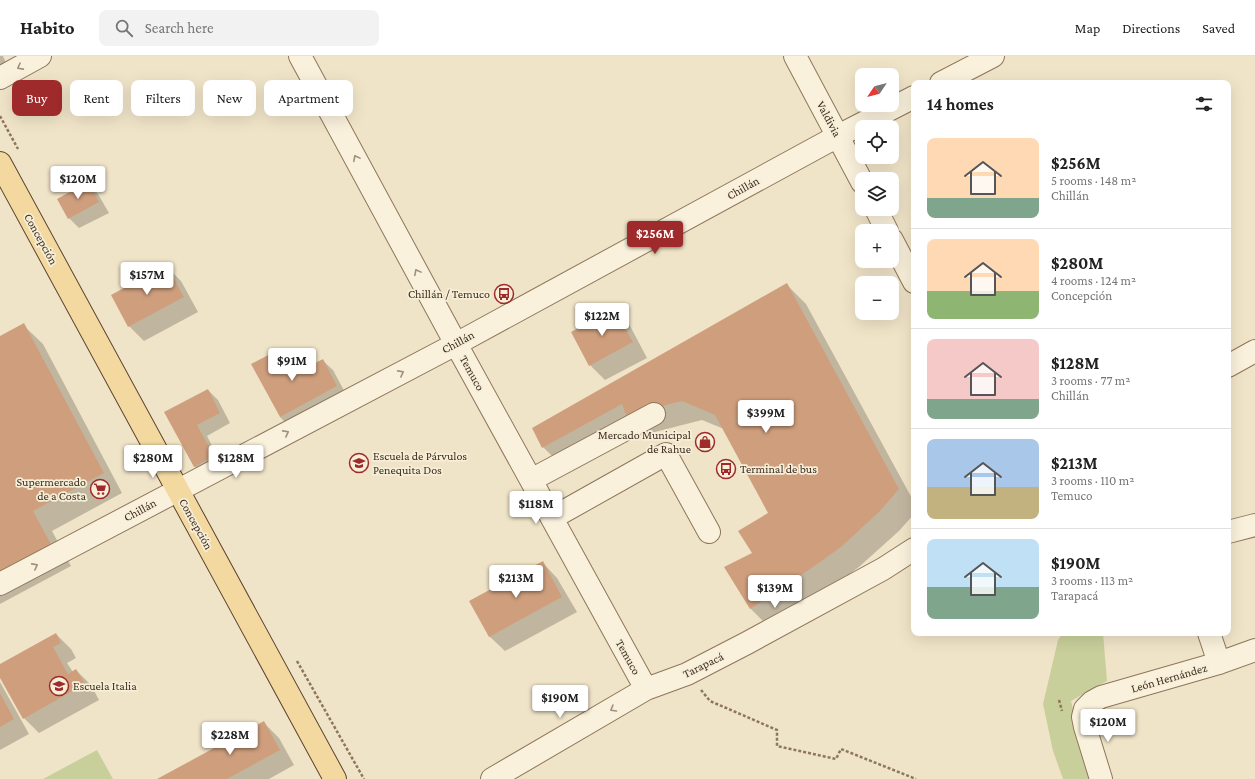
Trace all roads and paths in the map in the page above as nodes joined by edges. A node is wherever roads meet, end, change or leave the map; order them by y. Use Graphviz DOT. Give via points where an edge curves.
graph roads {
  1 [pos="40,56"];
  2 [pos="300,56"];
  3 [pos="795,56"];
  4 [pos="993,56"];
  5 [pos="0,78"];
  6 [pos="947,80"];
  7 [pos="911,99"];
  8 [pos="838,136"];
  9 [pos="0,163"];
  10 [pos="857,172"];
  11 [pos="899,253"];
  12 [pos="911,276"];
  13 [pos="456,344"];
  14 [pos="1255,351"];
  15 [pos="1231,364"];
  16 [pos="654,414"];
  17 [pos="531,480"];
  18 [pos="178,490"];
  19 [pos="552,518"];
  20 [pos="1255,525"];
  21 [pos="1231,531"];
  22 [pos="709,532"];
  23 [pos="911,551"];
  24 [pos="0,584"];
  25 [pos="1210,636"];
  26 [pos="1255,650"];
  27 [pos="1219,663"];
  28 [pos="687,674"];
  29 [pos="646,689"];
  30 [pos="498,777"];
  31 [pos="335,779"];
  32 [pos="916,779"];
  33 [pos="1101,779"];
  1 -- 5 [label="street, one-way"];
  13 -- 2 [label="street, Temuco, one-way"];
  3 -- 8 [label="street, Valdivia"];
  4 -- 6 [label="street"];
  7 -- 8 [label="street, Chillán"];
  8 -- 10 [label="street, Valdivia"];
  8 -- 13 [label="street, Chillán"];
  9 -- 18 [label="main road, Concepción"];
  11 -- 12 [label="street"];
  13 -- 17 [label="street, Temuco"];
  18 -- 13 [label="street, Chillán, one-way"];
  14 -- 15 [label="street"];
  16 -- 17 [label="street"];
  17 -- 19 [label="street, Temuco"];
  24 -- 18 [label="street, Chillán, one-way"];
  18 -- 31 [label="main road, Concepción"];
  19 -- 22 [label="street" via="666,454"];
  19 -- 29 [label="street, Temuco"];
  20 -- 21 [label="street"];
  23 -- 28 [label="street, Tarapacá" via="883,569"];
  25 -- 27 [label="street"];
  26 -- 27 [label="street, León Hernández"];
  27 -- 33 [label="street, León Hernández" via="1101,697 1092,702 1085,709 1083,717"];
  28 -- 29 [label="street, Tarapacá"];
  28 -- 32 [label="path" via="710,701 777,730 777,746 836,759 841,749"];
  29 -- 30 [label="street, Tarapacá, one-way"];
}
